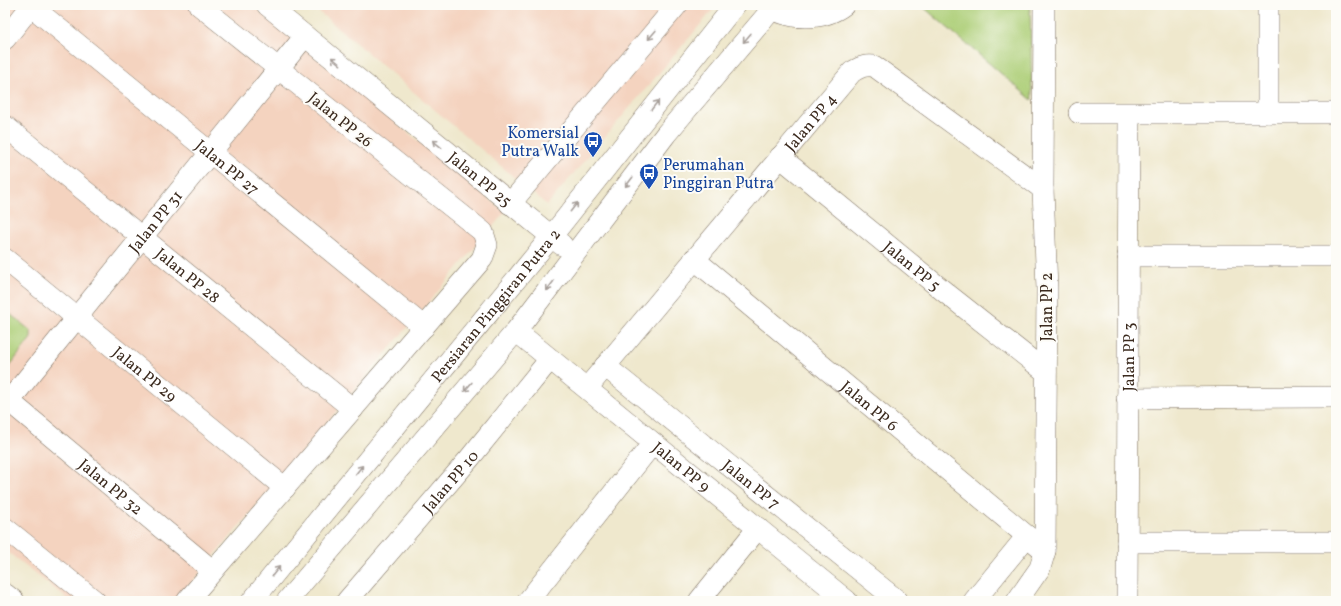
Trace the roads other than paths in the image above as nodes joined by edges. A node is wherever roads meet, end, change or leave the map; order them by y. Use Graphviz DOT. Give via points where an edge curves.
graph roads {
  1 [pos="200,5"];
  2 [pos="267,5"];
  3 [pos="677,5"];
  4 [pos="734,5"];
  5 [pos="844,5"];
  6 [pos="1044,5"];
  7 [pos="1268,5"];
  8 [pos="32,6"];
  9 [pos="769,7"];
  10 [pos="305,36"];
  11 [pos="5,39"];
  12 [pos="278,69"];
  13 [pos="1080,113"];
  14 [pos="1268,113"];
  15 [pos="1336,113"];
  16 [pos="1129,114"];
  17 [pos="5,126"];
  18 [pos="211,152"];
  19 [pos="780,157"];
  20 [pos="1043,189"];
  21 [pos="510,204"];
  22 [pos="142,237"];
  23 [pos="551,237"];
  24 [pos="573,255"];
  25 [pos="1128,256"];
  26 [pos="1336,256"];
  27 [pos="5,259"];
  28 [pos="694,259"];
  29 [pos="77,318"];
  30 [pos="424,326"];
  31 [pos="516,331"];
  32 [pos="550,359"];
  33 [pos="605,366"];
  34 [pos="1046,372"];
  35 [pos="587,388"];
  36 [pos="1336,397"];
  37 [pos="1127,398"];
  38 [pos="7,403"];
  39 [pos="353,409"];
  40 [pos="653,443"];
  41 [pos="285,488"];
  42 [pos="5,528"];
  43 [pos="758,528"];
  44 [pos="1027,536"];
  45 [pos="1127,542"];
  46 [pos="1336,542"];
  47 [pos="1046,551"];
  48 [pos="213,571"];
  49 [pos="5,594"];
  50 [pos="14,601"];
  51 [pos="95,601"];
  52 [pos="187,601"];
  53 [pos="252,601"];
  54 [pos="287,601"];
  55 [pos="347,601"];
  56 [pos="528,601"];
  57 [pos="699,601"];
  58 [pos="847,601"];
  59 [pos="898,601"];
  60 [pos="974,601"];
  61 [pos="1017,601"];
  62 [pos="1127,601"];
  1 -- 12 [label="street, Jalan PP 26"];
  2 -- 10 [label="street, Jalan PP 25"];
  3 -- 21 [label="street, Jalan PP 25, one-way"];
  23 -- 4 [label="street, Persiaran Pinggiran Putra 2, one-way"];
  5 -- 9 [label="street" via="838,10 816,17 793,17"];
  6 -- 20 [label="street, Jalan PP 2"];
  7 -- 14 [label="street"];
  8 -- 11 [label="street"];
  8 -- 18 [label="street, Jalan PP 27"];
  9 -- 24 [label="street, Persiaran Pinggiran Putra 2, one-way" via="666,134"];
  10 -- 12 [label="street, Jalan PP 31"];
  21 -- 10 [label="street, Jalan PP 25, one-way"];
  12 -- 18 [label="street, Jalan PP 31"];
  12 -- 30 [label="street, Jalan PP 26" via="483,232 487,245 482,259"];
  13 -- 16 [label="street"];
  14 -- 15 [label="street"];
  14 -- 16 [label="street"];
  16 -- 25 [label="street, Jalan PP 3"];
  17 -- 22 [label="street, Jalan PP 28"];
  18 -- 22 [label="street, Jalan PP 31"];
  18 -- 30 [label="street, Jalan PP 27"];
  19 -- 20 [label="street, Jalan PP 4" via="852,72 866,65 874,66"];
  19 -- 28 [label="street, Jalan PP 4"];
  19 -- 34 [label="street, Jalan PP 5"];
  20 -- 34 [label="street, Jalan PP 2" via="1047,290"];
  21 -- 23 [label="street"];
  22 -- 29 [label="street, Jalan PP 31"];
  22 -- 39 [label="street, Jalan PP 28"];
  23 -- 24 [label="street"];
  53 -- 23 [label="street, Persiaran Pinggiran Putra 2, one-way"];
  24 -- 31 [label="street, Persiaran Pinggiran Putra 2, one-way"];
  25 -- 26 [label="street"];
  25 -- 37 [label="street, Jalan PP 3"];
  27 -- 29 [label="street, Jalan PP 29"];
  28 -- 33 [label="street, Jalan PP 4"];
  28 -- 44 [label="street, Jalan PP 6"];
  29 -- 38 [label="street, Jalan PP 31"];
  29 -- 41 [label="street, Jalan PP 29"];
  30 -- 39 [label="street"];
  31 -- 32 [label="street, Jalan PP 9"];
  31 -- 54 [label="street, Persiaran Pinggiran Putra 2, one-way"];
  32 -- 35 [label="street, Jalan PP 9"];
  32 -- 55 [label="street, Jalan PP 10" via="469,459"];
  33 -- 35 [label="street, Jalan PP 4"];
  33 -- 59 [label="street, Jalan PP 7"];
  34 -- 47 [label="street, Jalan PP 2"];
  35 -- 40 [label="street, Jalan PP 9"];
  36 -- 37 [label="street"];
  37 -- 45 [label="street, Jalan PP 3"];
  38 -- 48 [label="street, Jalan PP 32"];
  39 -- 41 [label="street"];
  40 -- 43 [label="street, Jalan PP 9"];
  40 -- 56 [label="street"];
  41 -- 48 [label="street"];
  42 -- 51 [label="street"];
  43 -- 57 [label="street"];
  43 -- 58 [label="street, Jalan PP 9"];
  44 -- 47 [label="street, Jalan PP 6"];
  44 -- 60 [label="street"];
  45 -- 46 [label="street"];
  45 -- 62 [label="street, Jalan PP 3"];
  47 -- 61 [label="street, Jalan PP 2" via="1040,568"];
  48 -- 52 [label="street"];
  49 -- 50 [label="street"];
}
